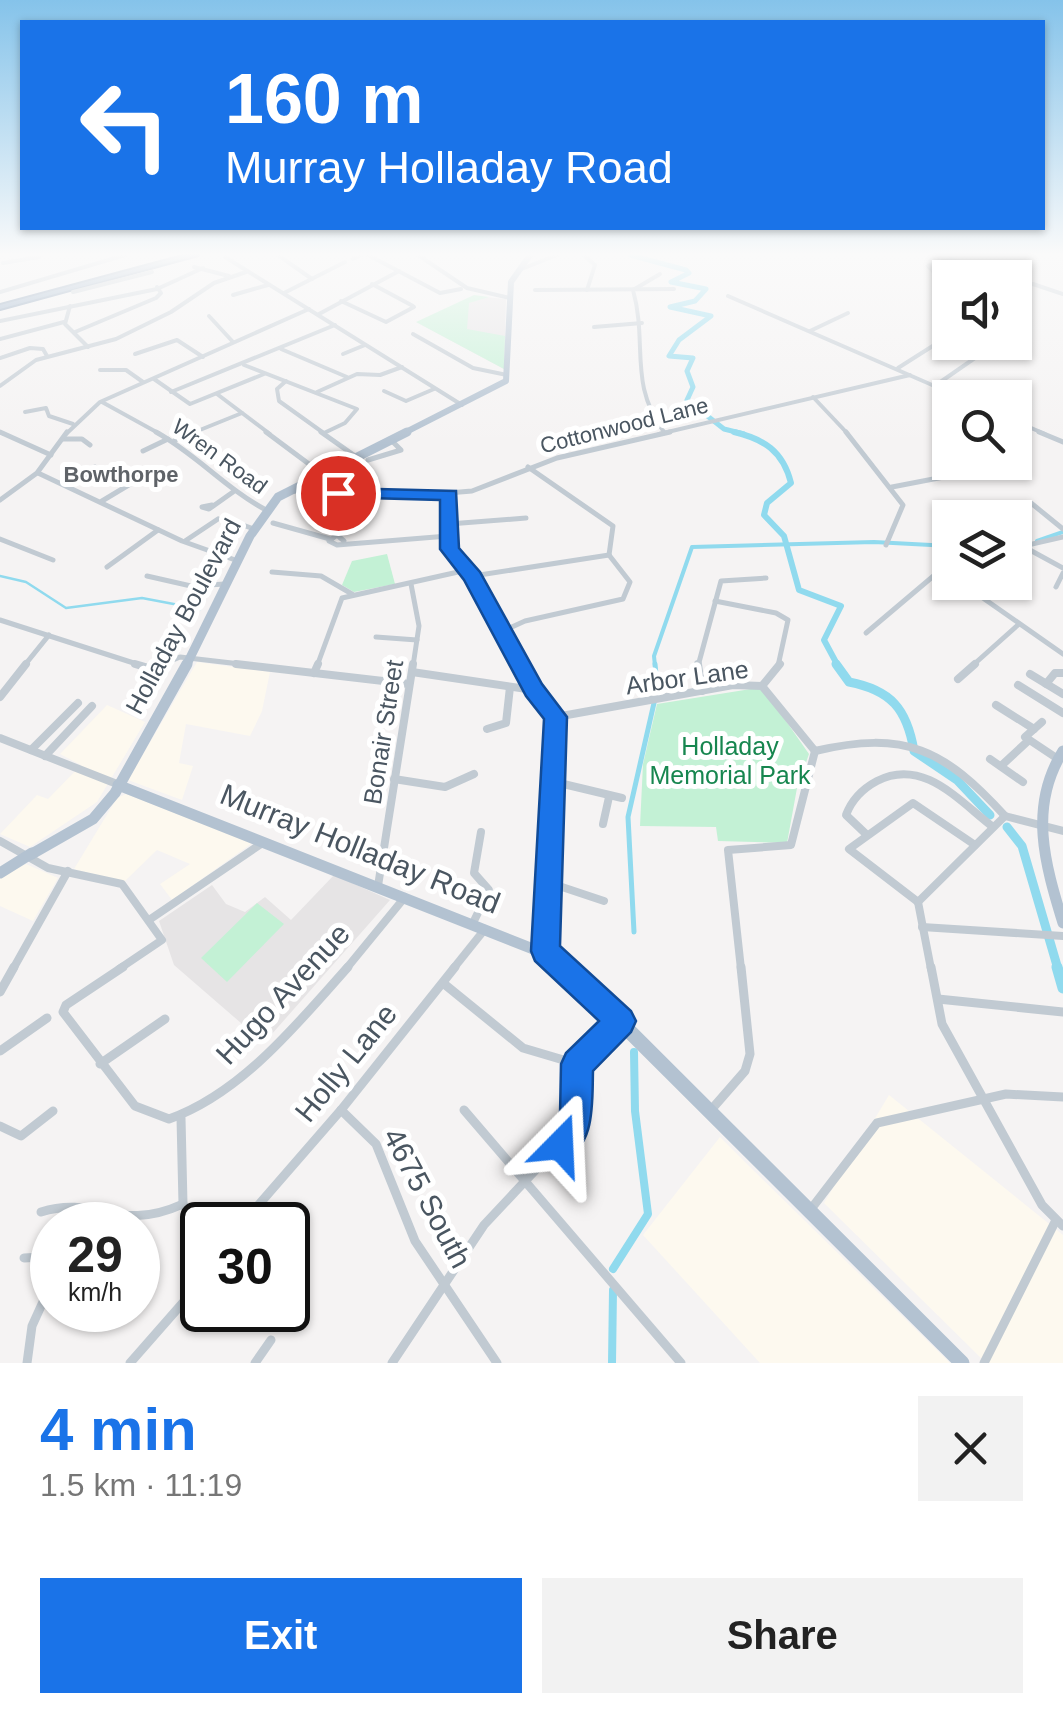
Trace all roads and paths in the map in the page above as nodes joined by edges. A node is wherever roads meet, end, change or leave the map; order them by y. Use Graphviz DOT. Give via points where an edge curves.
graph roads {
  1 [pos="65,319"];
  2 [pos="107,319"];
  3 [pos="158,319"];
  4 [pos="212,319"];
  5 [pos="286,319"];
  6 [pos="325,319"];
  7 [pos="509,319"];
  8 [pos="641,319"];
  9 [pos="778,319"];
  10 [pos="836,319"];
  11 [pos="64,322"];
  12 [pos="642,323"];
  13 [pos="334,325"];
  14 [pos="594,328"];
  15 [pos="75,332"];
  16 [pos="808,332"];
  17 [pos="414,334"];
  18 [pos="0,339"];
  19 [pos="234,342"];
  20 [pos="366,344"];
  21 [pos="88,347"];
  22 [pos="932,348"];
  23 [pos="280,349"];
  24 [pos="134,354"];
  25 [pos="343,354"];
  26 [pos="48,356"];
  27 [pos="203,356"];
  28 [pos="0,358"];
  29 [pos="972,360"];
  30 [pos="244,365"];
  31 [pos="402,367"];
  32 [pos="896,369"];
  33 [pos="100,370"];
  34 [pos="266,373"];
  35 [pos="508,375"];
  36 [pos="910,375"];
  37 [pos="348,377"];
  38 [pos="154,378"];
  39 [pos="944,380"];
  40 [pos="286,381"];
  41 [pos="144,383"];
  42 [pos="932,385"];
  43 [pos="0,386"];
  44 [pos="435,388"];
  45 [pos="455,389"];
  46 [pos="384,391"];
  47 [pos="171,392"];
  48 [pos="316,392"];
  49 [pos="444,393"];
  50 [pos="217,394"];
  51 [pos="812,396"];
  52 [pos="100,402"];
  53 [pos="462,404"];
  54 [pos="25,412"];
  55 [pos="242,413"];
  56 [pos="73,424"];
  57 [pos="1032,428"];
  58 [pos="0,432"];
  59 [pos="664,432"];
  60 [pos="324,433"];
  61 [pos="62,439"];
  62 [pos="390,439"];
  63 [pos="172,440"];
  64 [pos="1063,442"];
  65 [pos="90,445"];
  66 [pos="143,451"];
  67 [pos="51,456"];
  68 [pos="355,456"];
  69 [pos="368,460"];
  70 [pos="528,466"];
  71 [pos="94,467"];
  72 [pos="320,472"];
  73 [pos="37,473"];
  74 [pos="151,479"];
  75 [pos="932,479"];
  76 [pos="61,483"];
  77 [pos="892,487"];
  78 [pos="288,490"];
  79 [pos="234,492"];
  80 [pos="449,494"];
  81 [pos="2,497"];
  82 [pos="101,502"];
  83 [pos="212,505"];
  84 [pos="1032,505"];
  85 [pos="266,510"];
  86 [pos="526,518"];
  87 [pos="272,523"];
  88 [pos="449,524"];
  89 [pos="254,528"];
  90 [pos="1063,528"];
  91 [pos="158,530"];
  92 [pos="448,536"];
  93 [pos="1063,537"];
  94 [pos="0,539"];
  95 [pos="184,542"];
  96 [pos="887,542"];
  97 [pos="1032,547"];
  98 [pos="1032,551"];
  99 [pos="609,554"];
  100 [pos="53,560"];
  101 [pos="238,561"];
  102 [pos="108,567"];
  103 [pos="1063,571"];
  104 [pos="272,572"];
  105 [pos="470,573"];
  106 [pos="147,576"];
  107 [pos="766,578"];
  108 [pos="932,578"];
  109 [pos="227,584"];
  110 [pos="411,584"];
  111 [pos="1056,587"];
  112 [pos="353,594"];
  113 [pos="715,600"];
  114 [pos="986,600"];
  115 [pos="0,620"];
  116 [pos="1020,624"];
  117 [pos="502,631"];
  118 [pos="866,633"];
  119 [pos="49,635"];
  120 [pos="376,637"];
  121 [pos="417,640"];
  122 [pos="1063,654"];
  123 [pos="190,658"];
  124 [pos="412,672"];
  125 [pos="1063,672"];
  126 [pos="314,673"];
  127 [pos="1030,674"];
  128 [pos="958,679"];
  129 [pos="409,684"];
  130 [pos="1046,684"];
  131 [pos="1018,685"];
  132 [pos="762,686"];
  133 [pos="510,687"];
  134 [pos="534,690"];
  135 [pos="702,691"];
  136 [pos="1063,694"];
  137 [pos="0,697"];
  138 [pos="78,702"];
  139 [pos="996,705"];
  140 [pos="92,706"];
  141 [pos="1063,713"];
  142 [pos="556,717"];
  143 [pos="1042,722"];
  144 [pos="487,729"];
  145 [pos="1034,729"];
  146 [pos="4,740"];
  147 [pos="1029,740"];
  148 [pos="0,750"];
  149 [pos="31,750"];
  150 [pos="815,751"];
  151 [pos="46,756"];
  152 [pos="1061,758"];
  153 [pos="990,759"];
  154 [pos="1001,766"];
  155 [pos="474,774"];
  156 [pos="394,780"];
  157 [pos="555,782"];
  158 [pos="1023,782"];
  159 [pos="118,785"];
  160 [pos="608,797"];
  161 [pos="622,798"];
  162 [pos="1005,816"];
  163 [pos="603,824"];
  164 [pos="1041,824"];
  165 [pos="992,827"];
  166 [pos="1063,831"];
  167 [pos="481,832"];
  168 [pos="866,836"];
  169 [pos="0,840"];
  170 [pos="265,841"];
  171 [pos="974,845"];
  172 [pos="30,855"];
  173 [pos="68,871"];
  174 [pos="0,872"];
  175 [pos="550,884"];
  176 [pos="378,886"];
  177 [pos="405,897"];
  178 [pos="604,901"];
  179 [pos="918,902"];
  180 [pos="150,920"];
  181 [pos="1063,923"];
  182 [pos="479,926"];
  183 [pos="922,926"];
  184 [pos="1060,936"];
  185 [pos="545,951"];
  186 [pos="444,983"];
  187 [pos="0,992"];
  188 [pos="938,999"];
  189 [pos="1063,1012"];
  190 [pos="47,1018"];
  191 [pos="165,1019"];
  192 [pos="621,1021"];
  193 [pos="0,1050"];
  194 [pos="100,1064"];
  195 [pos="577,1064"];
  196 [pos="1063,1096"];
  197 [pos="985,1098"];
  198 [pos="341,1110"];
  199 [pos="464,1110"];
  200 [pos="52,1111"];
  201 [pos="710,1111"];
  202 [pos="181,1118"];
  203 [pos="0,1126"];
  204 [pos="525,1181"];
  205 [pos="183,1202"];
  206 [pos="261,1202"];
  207 [pos="810,1211"];
  208 [pos="1059,1223"];
  209 [pos="30,1257"];
  210 [pos="24,1258"];
  211 [pos="445,1288"];
  212 [pos="180,1307"];
  213 [pos="31,1332"];
  214 [pos="271,1340"];
  215 [pos="27,1363"];
  216 [pos="130,1363"];
  217 [pos="256,1363"];
  218 [pos="392,1363"];
  219 [pos="497,1363"];
  220 [pos="681,1363"];
  221 [pos="962,1363"];
  222 [pos="984,1363"];
  1 -- 11 [label="street"];
  2 -- 15 [label="street"];
  3 -- 21 [label="street"];
  4 -- 19 [label="street"];
  5 -- 19 [label="street"];
  6 -- 13 [label="street"];
  7 -- 35 [label="main road"];
  8 -- 12 [label="street"];
  9 -- 16 [label="street"];
  10 -- 16 [label="street"];
  11 -- 15 [label="street"];
  11 -- 18 [label="street"];
  12 -- 14 [label="street"];
  12 -- 59 [label="street" via="637,367 647,408"];
  13 -- 20 [label="street"];
  13 -- 23 [label="street"];
  15 -- 21 [label="street"];
  16 -- 32 [label="street"];
  17 -- 35 [label="street" via="473,368"];
  19 -- 27 [label="street"];
  20 -- 25 [label="street"];
  20 -- 31 [label="street"];
  21 -- 26 [label="street"];
  22 -- 32 [label="street"];
  23 -- 30 [label="street"];
  23 -- 37 [label="street"];
  24 -- 27 [label="street" via="177,340"];
  26 -- 28 [label="street" via="33,347"];
  26 -- 43 [label="street"];
  27 -- 38 [label="street"];
  29 -- 39 [label="street"];
  30 -- 34 [label="street"];
  30 -- 47 [label="street"];
  31 -- 37 [label="street"];
  31 -- 44 [label="street"];
  32 -- 36 [label="street"];
  33 -- 41 [label="street" via="126,370"];
  34 -- 40 [label="street"];
  34 -- 50 [label="street"];
  35 -- 53 [label="main road, Holladay Boulevard"];
  36 -- 42 [label="street"];
  36 -- 51 [label="street, Cottonwood Lane"];
  37 -- 48 [label="street"];
  38 -- 41 [label="street"];
  38 -- 47 [label="street"];
  40 -- 48 [label="street"];
  40 -- 60 [label="street" via="277,398"];
  41 -- 52 [label="street"];
  44 -- 46 [label="street" via="406,401"];
  44 -- 49 [label="street"];
  45 -- 49 [label="street"];
  47 -- 50 [label="street" via="190,404"];
  48 -- 60 [label="street" via="357,408"];
  49 -- 53 [label="street"];
  50 -- 55 [label="street"];
  51 -- 59 [label="street, Cottonwood Lane"];
  51 -- 77 [label="street"];
  52 -- 56 [label="street"];
  52 -- 63 [label="street, Wren Road"];
  53 -- 62 [label="main road, Holladay Boulevard"];
  54 -- 56 [label="street" via="46,408 49,416"];
  55 -- 63 [label="street"];
  55 -- 72 [label="street"];
  56 -- 61 [label="street"];
  57 -- 64 [label="street"];
  58 -- 67 [label="street"];
  59 -- 70 [label="street, Cottonwood Lane"];
  60 -- 68 [label="street"];
  61 -- 65 [label="street"];
  61 -- 67 [label="street"];
  62 -- 68 [label="main road, Holladay Boulevard"];
  62 -- 69 [label="street" via="401,450"];
  63 -- 66 [label="street"];
  63 -- 79 [label="street, Wren Road"];
  67 -- 73 [label="street"];
  68 -- 72 [label="main road, Holladay Boulevard"];
  70 -- 80 [label="street, Cottonwood Lane" via="490,486"];
  70 -- 99 [label="street" via="612,526"];
  71 -- 76 [label="street"];
  72 -- 78 [label="main road, Holladay Boulevard"];
  73 -- 76 [label="street"];
  73 -- 81 [label="street"];
  74 -- 82 [label="street"];
  75 -- 77 [label="street"];
  76 -- 82 [label="street"];
  77 -- 96 [label="street" via="904,508"];
  78 -- 80 [label="street, Cottonwood Lane"];
  78 -- 85 [label="main road, Holladay Boulevard"];
  79 -- 83 [label="street"];
  79 -- 85 [label="street, Wren Road"];
  80 -- 88 [label="street"];
  82 -- 91 [label="street"];
  84 -- 90 [label="street"];
  85 -- 89 [label="main road, Holladay Boulevard"];
  86 -- 88 [label="street"];
  87 -- 92 [label="street" via="344,541"];
  88 -- 92 [label="street"];
  89 -- 95 [label="street" via="221,518"];
  89 -- 101 [label="main road, Holladay Boulevard"];
  91 -- 95 [label="street"];
  91 -- 102 [label="street"];
  92 -- 105 [label="street" via="450,551"];
  93 -- 97 [label="street"];
  94 -- 100 [label="street"];
  95 -- 101 [label="street"];
  98 -- 103 [label="street"];
  99 -- 105 [label="street"];
  99 -- 117 [label="street" via="630,582 623,599"];
  101 -- 109 [label="main road, Holladay Boulevard"];
  103 -- 111 [label="street"];
  104 -- 112 [label="street" via="321,576"];
  105 -- 110 [label="street"];
  105 -- 117 [label="street"];
  106 -- 109 [label="street" via="191,586"];
  107 -- 113 [label="street" via="720,581"];
  108 -- 118 [label="street"];
  109 -- 123 [label="main road, Holladay Boulevard"];
  110 -- 112 [label="street"];
  110 -- 121 [label="street, Bonair Street"];
  112 -- 126 [label="street" via="344,597"];
  113 -- 132 [label="street" via="788,620 781,662"];
  113 -- 135 [label="street" via="698,664"];
  114 -- 116 [label="street"];
  115 -- 119 [label="street"];
  116 -- 122 [label="street"];
  116 -- 128 [label="street"];
  117 -- 134 [label="street"];
  119 -- 123 [label="street" via="152,668"];
  119 -- 137 [label="street"];
  120 -- 121 [label="street"];
  121 -- 124 [label="street, Bonair Street"];
  123 -- 126 [label="street"];
  123 -- 159 [label="main road, Holladay Boulevard"];
  124 -- 129 [label="street, Bonair Street"];
  124 -- 133 [label="street"];
  125 -- 130 [label="street"];
  126 -- 129 [label="street"];
  127 -- 130 [label="street"];
  129 -- 156 [label="street, Bonair Street"];
  130 -- 136 [label="street"];
  131 -- 141 [label="street"];
  132 -- 135 [label="street, Arbor Lane"];
  132 -- 150 [label="street, Arbor Lane"];
  133 -- 134 [label="street"];
  133 -- 144 [label="street" via="506,723"];
  134 -- 142 [label="street"];
  135 -- 142 [label="street, Arbor Lane"];
  138 -- 149 [label="street"];
  139 -- 145 [label="street"];
  140 -- 151 [label="street"];
  142 -- 157 [label="street"];
  143 -- 145 [label="street"];
  145 -- 147 [label="street"];
  146 -- 148 [label="street"];
  146 -- 149 [label="street, Murray Holladay Road"];
  147 -- 152 [label="street"];
  147 -- 154 [label="street"];
  149 -- 151 [label="street, Murray Holladay Road"];
  150 -- 162 [label="street" via="867,741 910,743 984,790"];
  150 -- 201 [label="street" via="792,845 728,850 750,1054 745,1072"];
  151 -- 159 [label="street, Murray Holladay Road"];
  152 -- 164 [label="main road" via="1045,790"];
  153 -- 154 [label="street"];
  154 -- 158 [label="street"];
  155 -- 156 [label="street" via="446,787"];
  156 -- 176 [label="street, Bonair Street"];
  157 -- 160 [label="street"];
  157 -- 175 [label="street"];
  159 -- 170 [label="main road, Murray Holladay Road"];
  159 -- 172 [label="main road, Holladay Boulevard" via="89,820"];
  160 -- 161 [label="street"];
  160 -- 163 [label="street"];
  162 -- 164 [label="street"];
  162 -- 165 [label="street"];
  164 -- 166 [label="street"];
  164 -- 181 [label="main road"];
  165 -- 168 [label="street" via="920,772 879,779 854,796 846,815"];
  165 -- 171 [label="street"];
  167 -- 182 [label="street" via="474,872 489,890"];
  168 -- 171 [label="street" via="913,803"];
  168 -- 179 [label="street" via="849,849"];
  169 -- 172 [label="street"];
  170 -- 176 [label="main road, Murray Holladay Road"];
  170 -- 180 [label="street"];
  171 -- 179 [label="street"];
  172 -- 173 [label="street" via="42,866"];
  172 -- 174 [label="main road, Holladay Boulevard"];
  173 -- 180 [label="street" via="122,884"];
  173 -- 187 [label="street"];
  175 -- 178 [label="street"];
  175 -- 185 [label="street"];
  176 -- 177 [label="main road, Murray Holladay Road"];
  177 -- 182 [label="main road, Murray Holladay Road"];
  177 -- 202 [label="street, Hugo Avenue" via="254,1067"];
  179 -- 183 [label="street"];
  180 -- 194 [label="street" via="162,940 64,1008"];
  182 -- 185 [label="main road, Murray Holladay Road"];
  182 -- 186 [label="street, Holly Lane"];
  183 -- 184 [label="street"];
  183 -- 188 [label="street"];
  185 -- 192 [label="main road, Murray Holladay Road"];
  186 -- 195 [label="street" via="523,1048"];
  186 -- 198 [label="street, Holly Lane"];
  188 -- 189 [label="street"];
  188 -- 197 [label="street" via="946,1032"];
  190 -- 193 [label="street"];
  191 -- 194 [label="street"];
  192 -- 195 [label="street"];
  192 -- 201 [label="main road, Murray Holladay Road"];
  194 -- 202 [label="street" via="135,1106"];
  195 -- 204 [label="street" via="574,1128"];
  196 -- 197 [label="street" via="1022,1092"];
  197 -- 207 [label="street" via="870,1127"];
  197 -- 208 [label="street" via="1042,1205"];
  198 -- 206 [label="street, Holly Lane"];
  198 -- 211 [label="street, 4675 South" via="378,1148 412,1238"];
  199 -- 204 [label="street"];
  200 -- 203 [label="street" via="20,1136"];
  201 -- 207 [label="main road, Murray Holladay Road"];
  202 -- 205 [label="street"];
  204 -- 211 [label="street" via="482,1228"];
  204 -- 220 [label="street"];
  207 -- 221 [label="main road, Murray Holladay Road"];
  208 -- 222 [label="street"];
  209 -- 210 [label="street"];
  211 -- 218 [label="street"];
  211 -- 219 [label="street, 4675 South"];
  212 -- 216 [label="street"];
  213 -- 215 [label="street"];
  214 -- 217 [label="street"];
}
